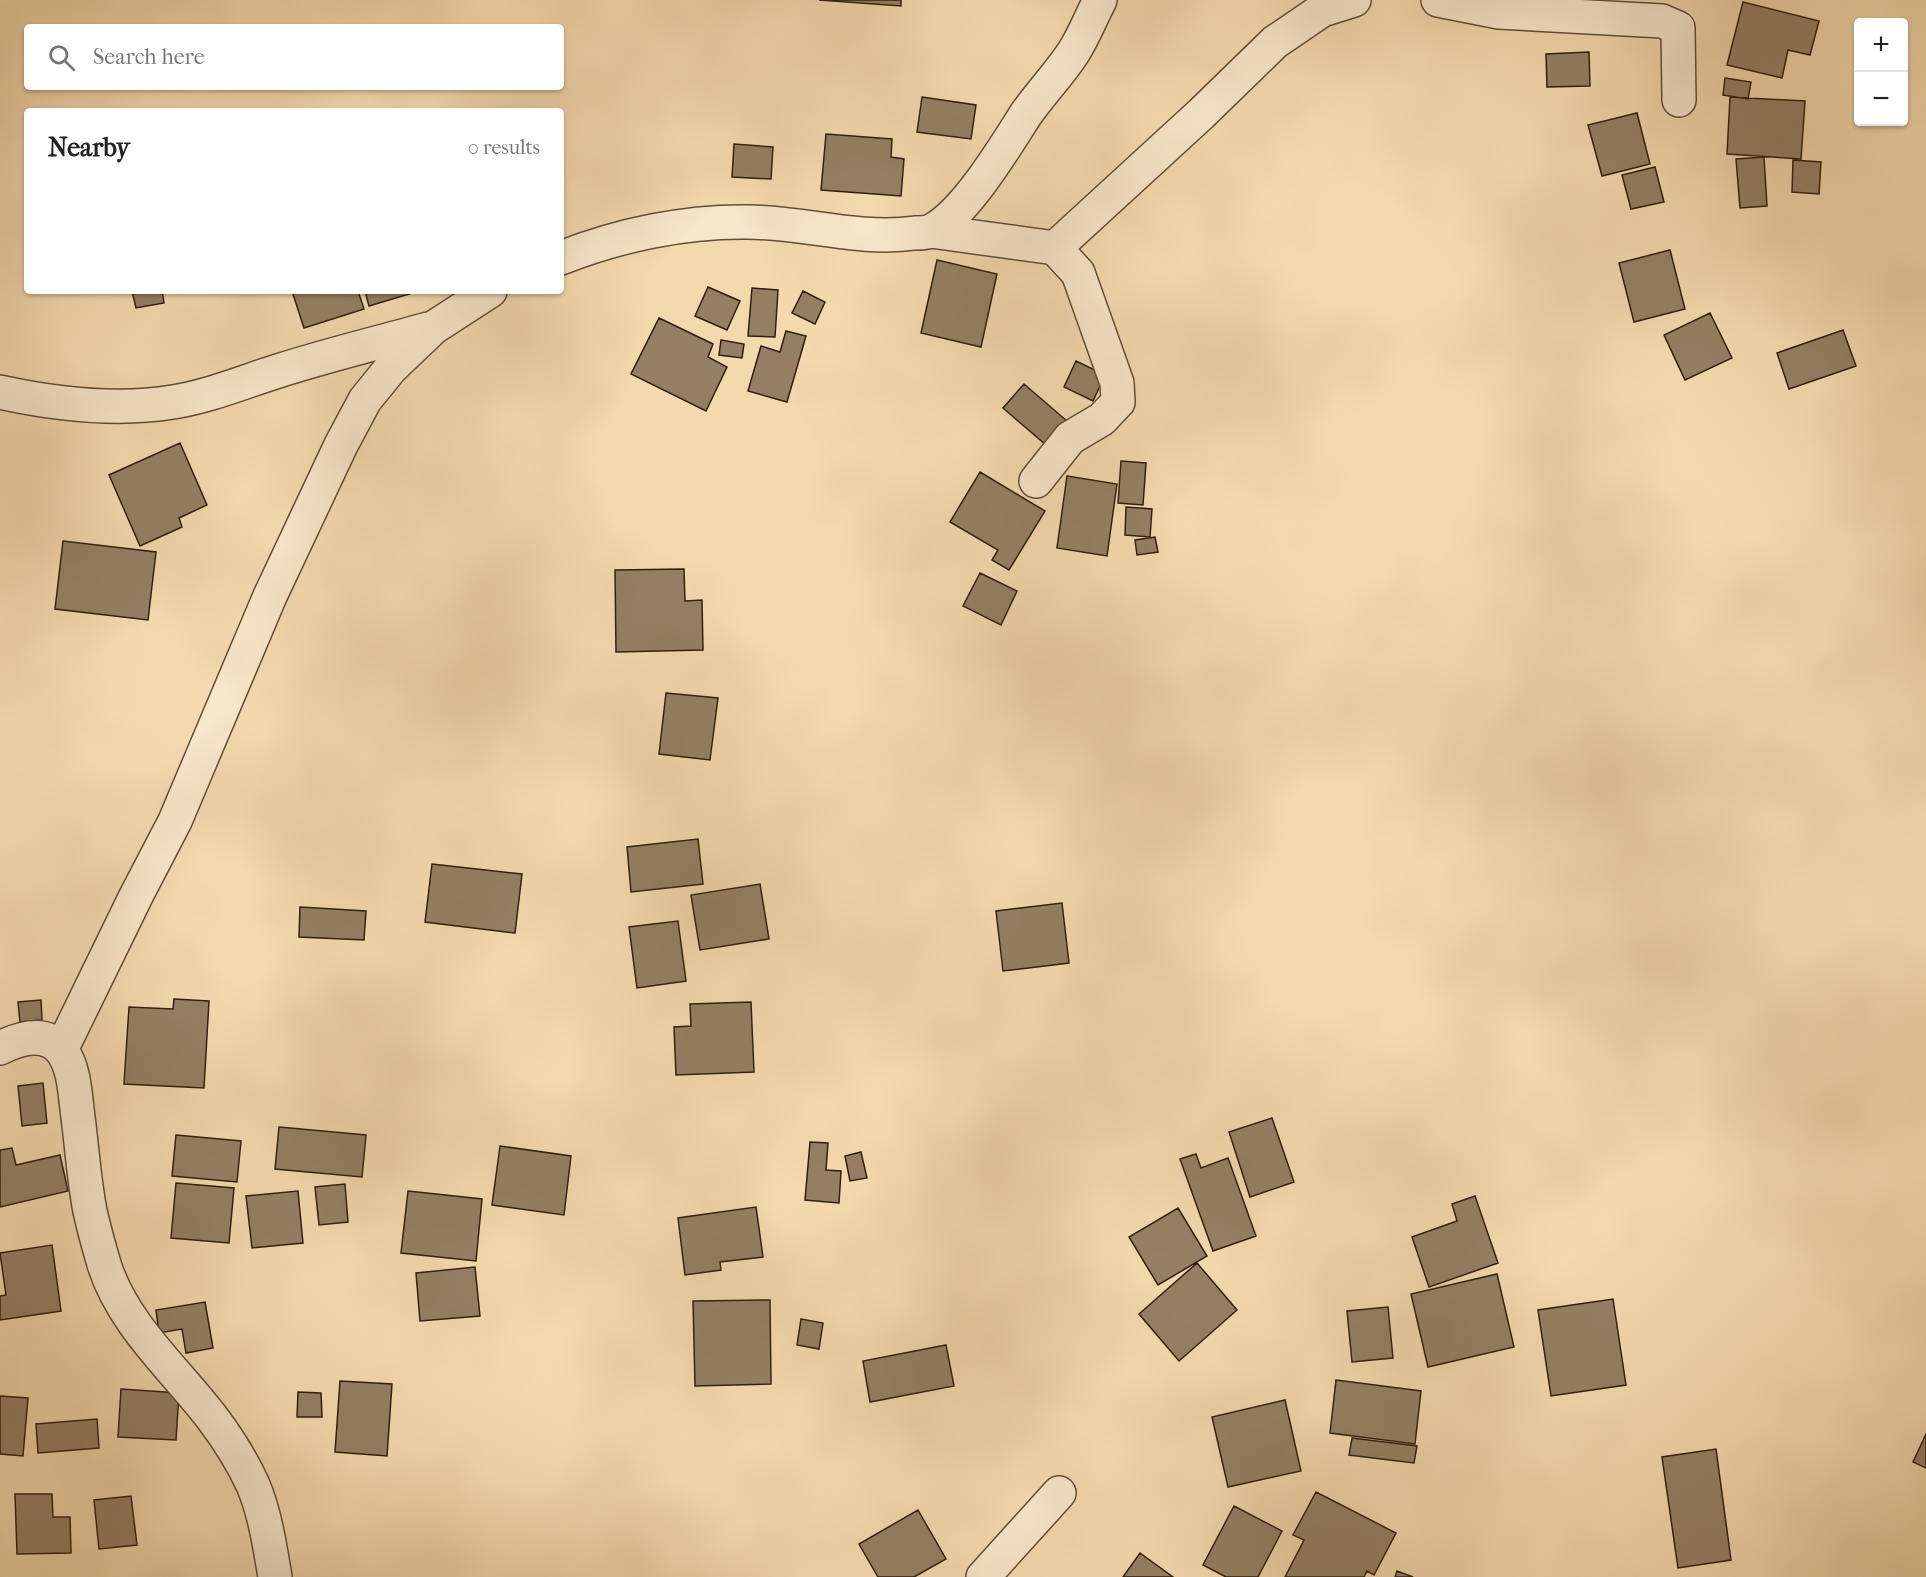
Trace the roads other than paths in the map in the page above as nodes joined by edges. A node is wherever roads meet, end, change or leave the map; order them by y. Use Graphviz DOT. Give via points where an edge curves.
graph roads {
  1 [pos="1100,0"];
  2 [pos="1354,0"];
  3 [pos="1437,0"];
  4 [pos="1679,100"];
  5 [pos="931,231"];
  6 [pos="1054,248"];
  7 [pos="564,257"];
  8 [pos="485,294"];
  9 [pos="433,328"];
  10 [pos="0,392"];
  11 [pos="1036,481"];
  12 [pos="0,1048"];
  13 [pos="61,1050"];
  14 [pos="1059,1493"];
  15 [pos="275,1577"];
  16 [pos="983,1577"];
  1 -- 5 [label="street" via="1073,52 994,162 954,215"];
  2 -- 6 [label="street" via="1322,10 1275,42"];
  3 -- 4 [label="street" via="1499,12 1662,21 1678,28"];
  5 -- 6 [label="street"];
  5 -- 7 [label="street" via="867,235 787,224 711,224 635,235"];
  6 -- 11 [label="street" via="1078,273 1118,383 1118,402 1102,419 1070,438"];
  8 -- 9 [label="street"];
  9 -- 10 [label="street" via="278,371 220,392 172,402 111,406"];
  9 -- 13 [label="street" via="391,368 365,400 340,445 270,596 175,821"];
  12 -- 13 [label="street" via="32,1037 52,1042"];
  13 -- 15 [label="street" via="74,1082 90,1210 105,1266 124,1309 235,1451 253,1486"];
  14 -- 16 [label="street"];
}
